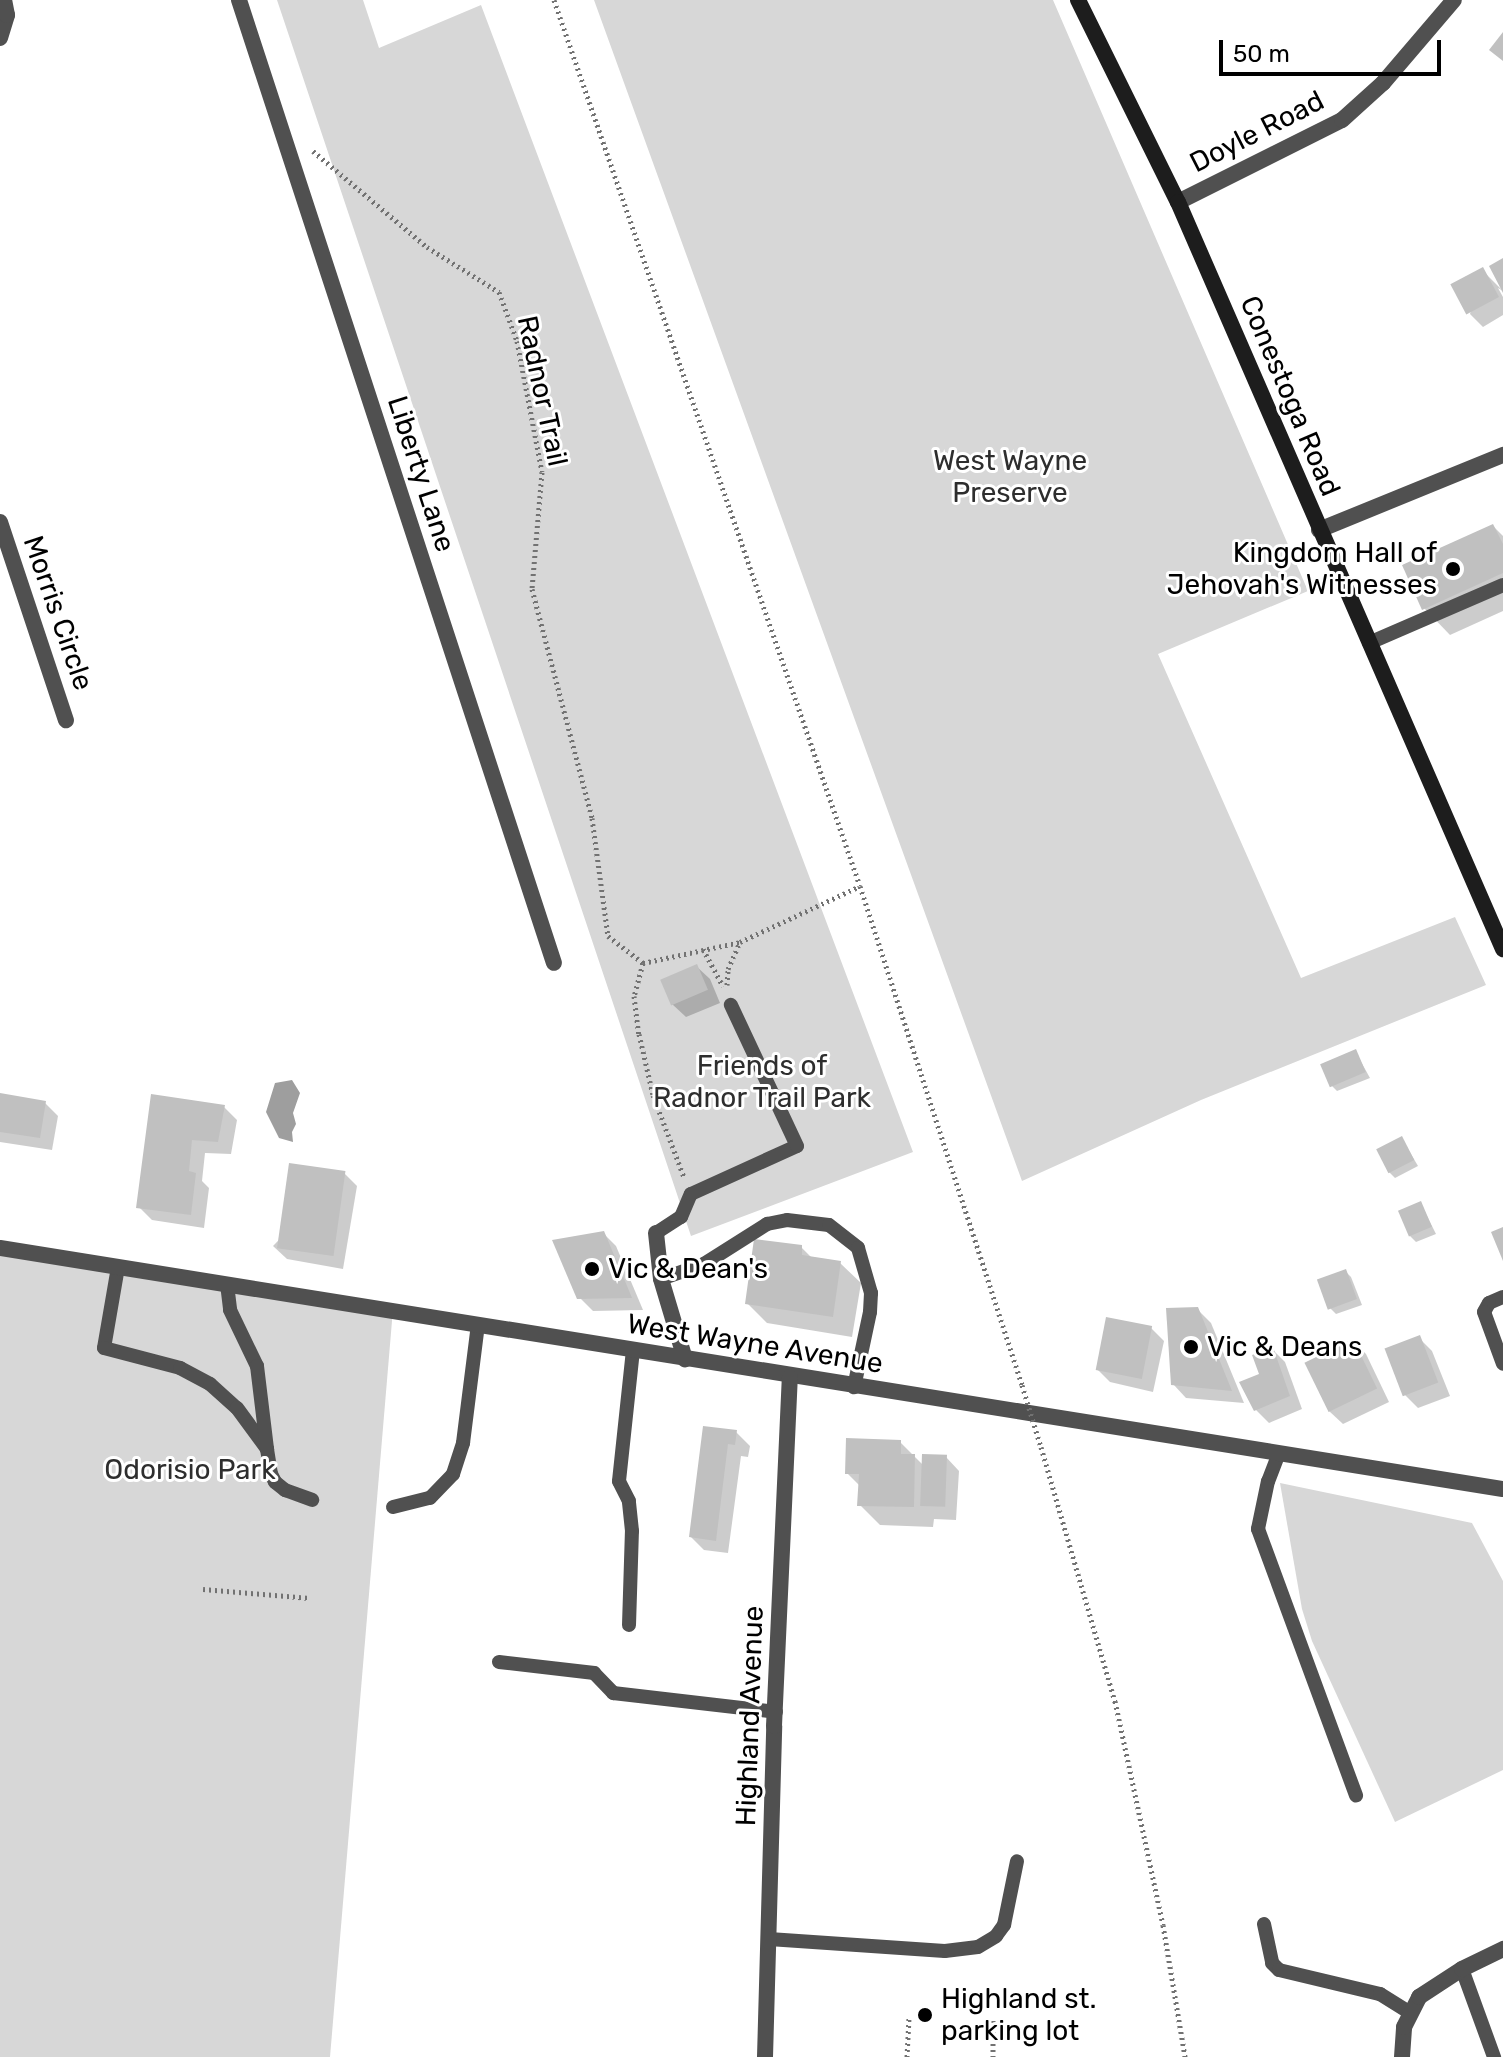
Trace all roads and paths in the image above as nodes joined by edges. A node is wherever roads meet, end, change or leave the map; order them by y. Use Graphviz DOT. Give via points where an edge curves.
graph roads {
  1 [pos="4,0"];
  2 [pos="239,0"];
  3 [pos="554,0"];
  4 [pos="1078,0"];
  5 [pos="1454,0"];
  6 [pos="0,38"];
  7 [pos="309,148"];
  8 [pos="1178,202"];
  9 [pos="1503,456"];
  10 [pos="0,522"];
  11 [pos="1319,530"];
  12 [pos="1503,585"];
  13 [pos="1369,643"];
  14 [pos="66,720"];
  15 [pos="860,886"];
  16 [pos="740,942"];
  17 [pos="703,949"];
  18 [pos="1503,949"];
  19 [pos="554,963"];
  20 [pos="643,963"];
  21 [pos="729,1000"];
  22 [pos="691,1194"];
  23 [pos="656,1233"];
  24 [pos="0,1248"];
  25 [pos="118,1267"];
  26 [pos="661,1279"];
  27 [pos="227,1284"];
  28 [pos="1503,1297"];
  29 [pos="478,1325"];
  30 [pos="633,1351"];
  31 [pos="685,1359"];
  32 [pos="1503,1364"];
  33 [pos="790,1377"];
  34 [pos="854,1387"];
  35 [pos="267,1449"];
  36 [pos="1279,1453"];
  37 [pos="1503,1489"];
  38 [pos="312,1500"];
  39 [pos="393,1507"];
  40 [pos="203,1589"];
  41 [pos="310,1598"];
  42 [pos="629,1625"];
  43 [pos="499,1662"];
  44 [pos="776,1712"];
  45 [pos="1356,1796"];
  46 [pos="1017,1861"];
  47 [pos="1264,1924"];
  48 [pos="769,1939"];
  49 [pos="1503,1949"];
  50 [pos="1462,1969"];
  51 [pos="1409,2012"];
  52 [pos="909,2017"];
  53 [pos="993,2020"];
  54 [pos="765,2057"];
  55 [pos="907,2057"];
  56 [pos="993,2057"];
  57 [pos="1185,2057"];
  58 [pos="1402,2057"];
  59 [pos="1494,2057"];
  1 -- 6 [label="street" via="7,15"];
  2 -- 19 [label="street, Liberty Lane"];
  3 -- 15 [label="path"];
  4 -- 8 [label="main road, Conestoga Road"];
  5 -- 8 [label="street, Doyle Road" via="1383,83 1342,120"];
  7 -- 20 [label="path, Radnor Trail" via="427,247 499,292 517,341 542,472 532,589 592,818 608,936"];
  8 -- 11 [label="main road, Conestoga Road"];
  9 -- 11 [label="street"];
  10 -- 14 [label="street, Morris Circle"];
  11 -- 13 [label="main road, Conestoga Road"];
  12 -- 13 [label="lane"];
  13 -- 18 [label="main road, Conestoga Road"];
  15 -- 16 [label="path"];
  15 -- 57 [label="path, bridge" via="1022,1385 1115,1701"];
  16 -- 17 [label="path"];
  16 -- 21 [label="path" via="728,969"];
  17 -- 20 [label="path"];
  17 -- 21 [label="path"];
  20 -- 22 [label="path" via="634,996 639,1034 653,1095"];
  21 -- 22 [label="lane" via="797,1146"];
  22 -- 23 [label="lane" via="681,1217"];
  23 -- 26 [label="street"];
  24 -- 25 [label="street, West Wayne Avenue"];
  25 -- 27 [label="street, West Wayne Avenue"];
  25 -- 35 [label="lane" via="104,1348 180,1368 210,1384 237,1408"];
  26 -- 31 [label="street"];
  26 -- 34 [label="lane" via="704,1264 767,1224 787,1220 829,1225 858,1248 871,1293"];
  27 -- 29 [label="street, West Wayne Avenue"];
  27 -- 35 [label="lane" via="230,1310 257,1366"];
  28 -- 32 [label="lane" via="1484,1312"];
  29 -- 30 [label="street, West Wayne Avenue"];
  29 -- 39 [label="lane" via="463,1443 453,1474 430,1498"];
  30 -- 31 [label="street, West Wayne Avenue"];
  30 -- 42 [label="lane" via="619,1481 629,1501 632,1531"];
  31 -- 33 [label="street, West Wayne Avenue"];
  33 -- 34 [label="street, West Wayne Avenue"];
  33 -- 44 [label="street, Highland Avenue"];
  34 -- 36 [label="street, West Wayne Avenue"];
  35 -- 38 [label="lane" via="275,1482"];
  36 -- 37 [label="street, West Wayne Avenue"];
  36 -- 45 [label="lane" via="1258,1529"];
  40 -- 41 [label="path"];
  43 -- 44 [label="lane" via="594,1673 613,1693"];
  44 -- 48 [label="street, Highland Avenue"];
  46 -- 48 [label="lane" via="1004,1925 978,1947 945,1951"];
  47 -- 51 [label="lane" via="1272,1963 1279,1970 1380,1994"];
  48 -- 54 [label="street, Highland Avenue"];
  49 -- 50 [label="street"];
  50 -- 51 [label="street" via="1419,1997"];
  50 -- 59 [label="lane"];
  51 -- 58 [label="street"];
  52 -- 55 [label="path"];
  53 -- 56 [label="path"];
}
